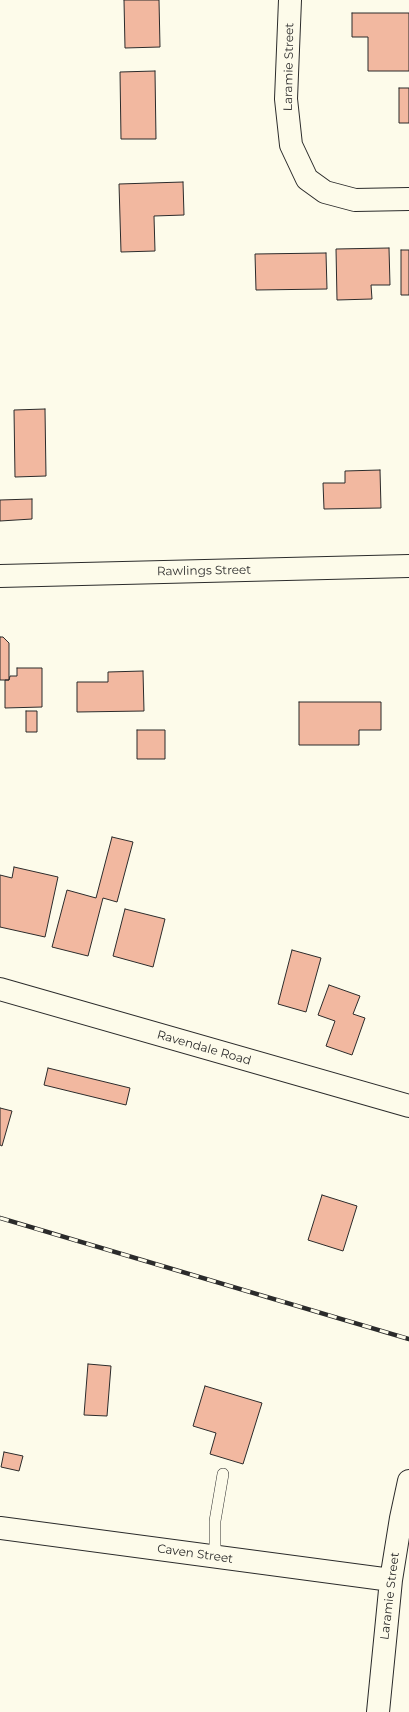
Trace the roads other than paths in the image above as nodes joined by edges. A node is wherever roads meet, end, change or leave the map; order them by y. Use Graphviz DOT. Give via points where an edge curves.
graph roads {
  1 [pos="290,0"];
  2 [pos="409,199"];
  3 [pos="409,566"];
  4 [pos="0,576"];
  5 [pos="0,989"];
  6 [pos="409,1106"];
  7 [pos="223,1474"];
  8 [pos="409,1481"];
  9 [pos="0,1528"];
  10 [pos="215,1557"];
  11 [pos="391,1580"];
  12 [pos="378,1712"];
  1 -- 2 [label="street, Laramie Street" via="286,99 291,145 307,179 324,192 355,200"];
  3 -- 4 [label="street, Rawlings Street"];
  5 -- 6 [label="street, Ravendale Road"];
  7 -- 10 [label="lane" via="215,1521"];
  8 -- 11 [label="street, Laramie Street"];
  9 -- 10 [label="street, Caven Street"];
  10 -- 11 [label="street, Caven Street"];
  11 -- 12 [label="street, Laramie Street"];
}
